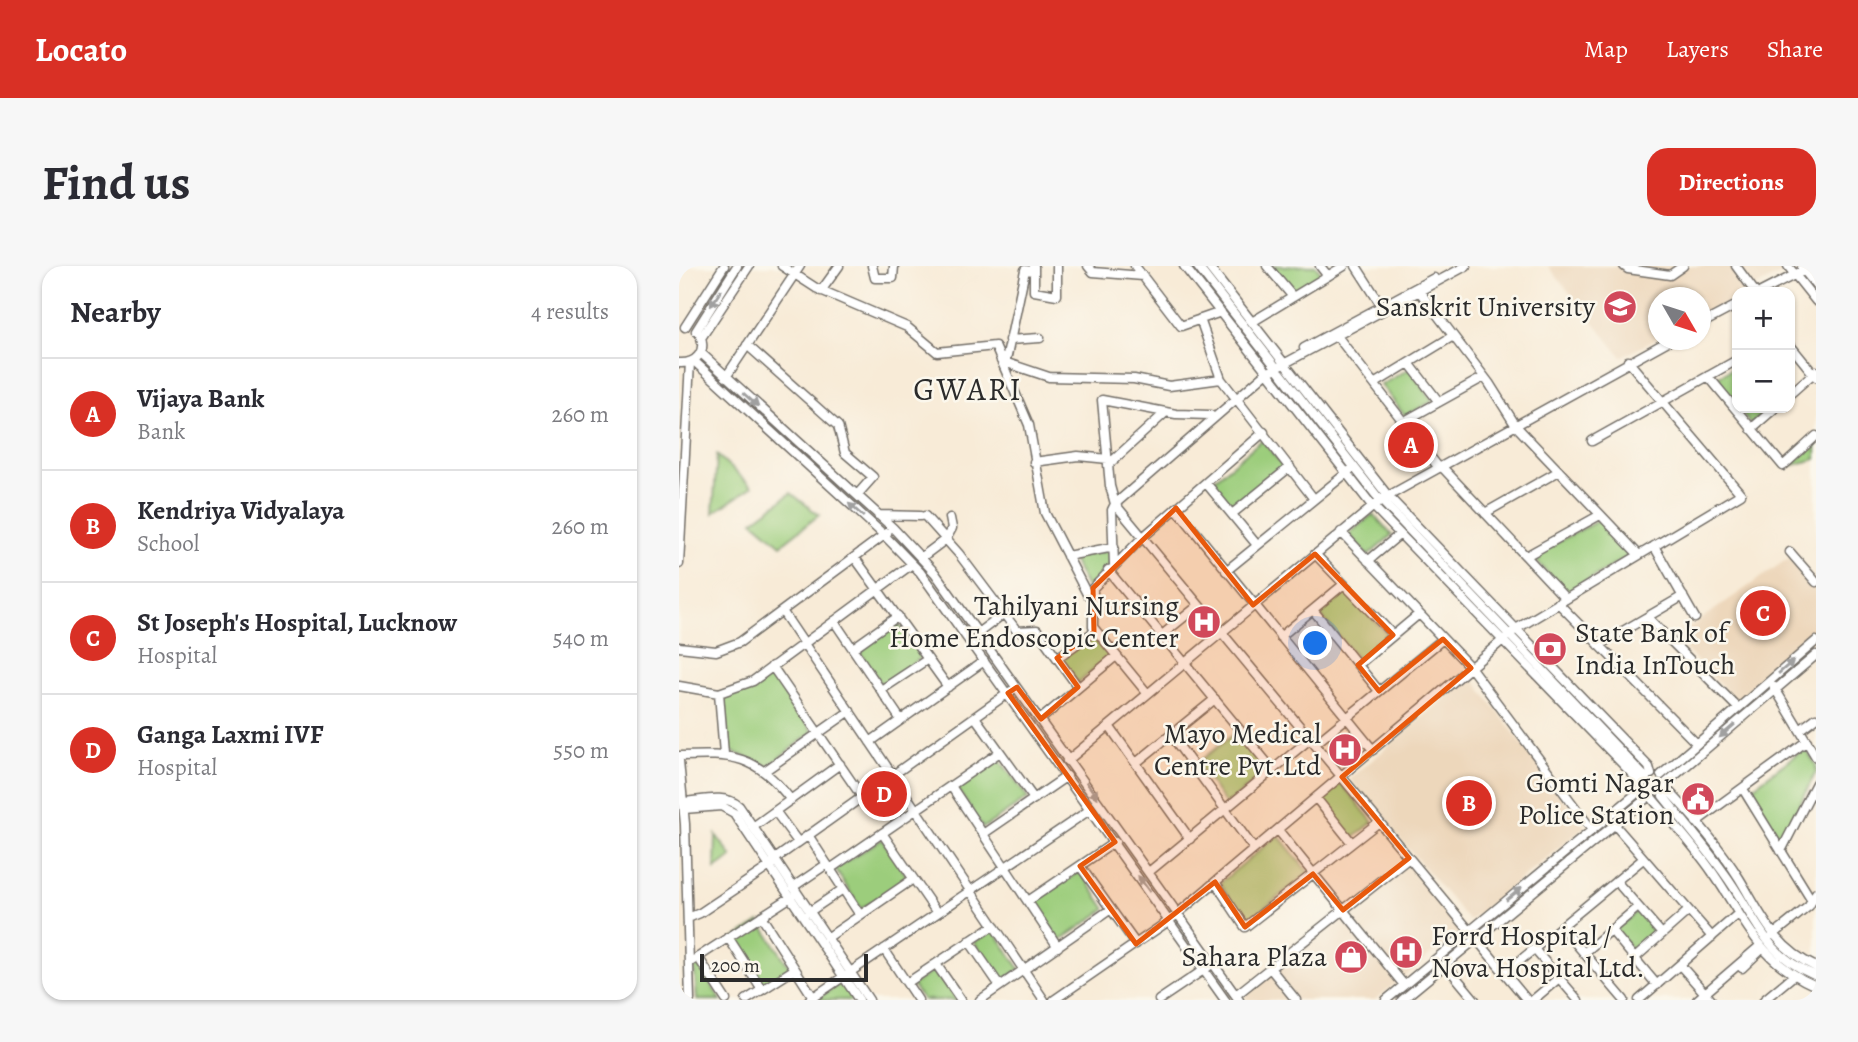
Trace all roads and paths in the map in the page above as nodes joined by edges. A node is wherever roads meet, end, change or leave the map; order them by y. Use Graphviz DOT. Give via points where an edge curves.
graph roads {
  1 [pos="724,266"];
  2 [pos="737,266"];
  3 [pos="749,266"];
  4 [pos="782,266"];
  5 [pos="800,266"];
  6 [pos="839,266"];
  7 [pos="872,266"];
  8 [pos="894,266"];
  9 [pos="1057,266"];
  10 [pos="1088,266"];
  11 [pos="1135,266"];
  12 [pos="1184,266"];
  13 [pos="1197,266"];
  14 [pos="1208,266"];
  15 [pos="1268,266"];
  16 [pos="1320,266"];
  17 [pos="1344,266"];
  18 [pos="1356,266"];
  19 [pos="1455,266"];
  20 [pos="1466,266"];
  21 [pos="1624,266"];
  22 [pos="1683,266"];
  23 [pos="1736,266"];
  24 [pos="1788,266"];
  25 [pos="1802,268"];
  26 [pos="1034,269"];
  27 [pos="794,274"];
  28 [pos="1795,275"];
  29 [pos="1143,276"];
  30 [pos="1328,276"];
  31 [pos="1816,285"];
  32 [pos="1751,287"];
  33 [pos="1771,287"];
  34 [pos="821,290"];
  35 [pos="1419,292"];
  36 [pos="1293,297"];
  37 [pos="1816,300"];
  38 [pos="1732,307"];
  39 [pos="1383,308"];
  40 [pos="1221,312"];
  41 [pos="1711,318"];
  42 [pos="1201,319"];
  43 [pos="1252,322"];
  44 [pos="682,327"];
  45 [pos="699,334"];
  46 [pos="1337,336"];
  47 [pos="1453,336"];
  48 [pos="1040,338"];
  49 [pos="1009,340"];
  50 [pos="747,345"];
  51 [pos="1650,350"];
  52 [pos="1794,350"];
  53 [pos="701,353"];
  54 [pos="692,361"];
  55 [pos="1001,361"];
  56 [pos="1628,361"];
  57 [pos="679,362"];
  58 [pos="1409,363"];
  59 [pos="1732,363"];
  60 [pos="1278,366"];
  61 [pos="1815,374"];
  62 [pos="1708,376"];
  63 [pos="726,377"];
  64 [pos="1484,377"];
  65 [pos="1221,379"];
  66 [pos="1374,384"];
  67 [pos="1795,390"];
  68 [pos="1237,397"];
  69 [pos="1662,400"];
  70 [pos="1439,402"];
  71 [pos="1166,412"];
  72 [pos="1769,413"];
  73 [pos="1214,418"];
  74 [pos="1403,422"];
  75 [pos="1516,426"];
  76 [pos="1751,429"];
  77 [pos="1264,432"];
  78 [pos="1816,436"];
  79 [pos="1592,441"];
  80 [pos="1034,462"];
  81 [pos="1108,462"];
  82 [pos="1290,467"];
  83 [pos="1441,468"];
  84 [pos="1351,470"];
  85 [pos="1559,471"];
  86 [pos="1206,483"];
  87 [pos="857,495"];
  88 [pos="1385,498"];
  89 [pos="1314,499"];
  90 [pos="1115,504"];
  91 [pos="1373,506"];
  92 [pos="1176,508"];
  93 [pos="1485,513"];
  94 [pos="878,514"];
  95 [pos="1232,514"];
  96 [pos="1600,515"];
  97 [pos="950,517"];
  98 [pos="893,528"];
  99 [pos="1341,533"];
  100 [pos="1400,534"];
  101 [pos="884,535"];
  102 [pos="1142,538"];
  103 [pos="946,539"];
  104 [pos="1257,545"];
  105 [pos="1654,546"];
  106 [pos="1114,547"];
  107 [pos="1790,552"];
  108 [pos="1315,554"];
  109 [pos="1639,555"];
  110 [pos="1067,556"];
  111 [pos="1526,556"];
  112 [pos="922,557"];
  113 [pos="855,558"];
  114 [pos="1368,561"];
  115 [pos="679,564"];
  116 [pos="912,564"];
  117 [pos="1111,567"];
  118 [pos="1226,570"];
  119 [pos="1816,582"];
  120 [pos="1344,584"];
  121 [pos="879,589"];
  122 [pos="1683,596"];
  123 [pos="1091,597"];
  124 [pos="1562,601"];
  125 [pos="1199,605"];
  126 [pos="1253,605"];
  127 [pos="1313,610"];
  128 [pos="782,611"];
  129 [pos="1003,614"];
  130 [pos="1419,614"];
  131 [pos="898,616"];
  132 [pos="1647,617"];
  133 [pos="1695,618"];
  134 [pos="834,621"];
  135 [pos="1095,631"];
  136 [pos="1221,632"];
  137 [pos="978,633"];
  138 [pos="1163,635"];
  139 [pos="1393,635"];
  140 [pos="1509,635"];
  141 [pos="1280,638"];
  142 [pos="1443,639"];
  143 [pos="1816,641"];
  144 [pos="804,644"];
  145 [pos="1599,645"];
  146 [pos="679,647"];
  147 [pos="853,648"];
  148 [pos="1816,654"];
  149 [pos="1116,656"];
  150 [pos="1057,658"];
  151 [pos="928,659"];
  152 [pos="985,660"];
  153 [pos="1185,662"];
  154 [pos="1358,665"];
  155 [pos="772,666"];
  156 [pos="1471,668"];
  157 [pos="1770,681"];
  158 [pos="679,686"];
  159 [pos="948,687"];
  160 [pos="1017,687"];
  161 [pos="1079,687"];
  162 [pos="1776,689"];
  163 [pos="881,690"];
  164 [pos="1379,691"];
  165 [pos="719,693"];
  166 [pos="1008,693"];
  167 [pos="1147,693"];
  168 [pos="1215,699"];
  169 [pos="1738,708"];
  170 [pos="849,711"];
  171 [pos="975,717"];
  172 [pos="1347,718"];
  173 [pos="1816,718"];
  174 [pos="1041,719"];
  175 [pos="901,720"];
  176 [pos="1109,726"];
  177 [pos="1800,730"];
  178 [pos="818,733"];
  179 [pos="1171,735"];
  180 [pos="1807,741"];
  181 [pos="870,742"];
  182 [pos="1313,742"];
  183 [pos="1697,744"];
  184 [pos="1373,750"];
  185 [pos="1000,752"];
  186 [pos="724,754"];
  187 [pos="679,756"];
  188 [pos="1816,757"];
  189 [pos="1070,758"];
  190 [pos="679,761"];
  191 [pos="1136,763"];
  192 [pos="840,764"];
  193 [pos="1060,766"];
  194 [pos="765,770"];
  195 [pos="1273,770"];
  196 [pos="893,775"];
  197 [pos="1067,776"];
  198 [pos="1342,777"];
  199 [pos="1816,783"];
  200 [pos="951,786"];
  201 [pos="1654,786"];
  202 [pos="1743,789"];
  203 [pos="862,797"];
  204 [pos="1316,798"];
  205 [pos="1034,799"];
  206 [pos="790,800"];
  207 [pos="683,805"];
  208 [pos="1091,809"];
  209 [pos="1225,809"];
  210 [pos="916,810"];
  211 [pos="775,811"];
  212 [pos="1379,822"];
  213 [pos="1696,822"];
  214 [pos="1614,824"];
  215 [pos="753,827"];
  216 [pos="1278,830"];
  217 [pos="1592,830"];
  218 [pos="882,833"];
  219 [pos="983,834"];
  220 [pos="808,835"];
  221 [pos="1190,839"];
  222 [pos="798,842"];
  223 [pos="1115,842"];
  224 [pos="1352,842"];
  225 [pos="1254,849"];
  226 [pos="1781,850"];
  227 [pos="1409,858"];
  228 [pos="1643,859"];
  229 [pos="773,863"];
  230 [pos="1080,866"];
  231 [pos="829,867"];
  232 [pos="1005,867"];
  233 [pos="1150,872"];
  234 [pos="1313,874"];
  235 [pos="913,879"];
  236 [pos="1616,881"];
  237 [pos="1215,882"];
  238 [pos="793,887"];
  239 [pos="843,889"];
  240 [pos="971,890"];
  241 [pos="791,897"];
  242 [pos="1028,901"];
  243 [pos="1813,902"];
  244 [pos="1638,907"];
  245 [pos="1111,909"];
  246 [pos="1343,910"];
  247 [pos="1688,911"];
  248 [pos="809,912"];
  249 [pos="1179,912"];
  250 [pos="937,913"];
  251 [pos="1738,914"];
  252 [pos="860,915"];
  253 [pos="761,916"];
  254 [pos="688,918"];
  255 [pos="1170,920"];
  256 [pos="994,925"];
  257 [pos="1561,926"];
  258 [pos="1611,930"];
  259 [pos="1469,931"];
  260 [pos="1662,934"];
  261 [pos="728,937"];
  262 [pos="1712,937"];
  263 [pos="827,938"];
  264 [pos="1775,938"];
  265 [pos="1476,939"];
  266 [pos="969,941"];
  267 [pos="1136,944"];
  268 [pos="1765,946"];
  269 [pos="1058,947"];
  270 [pos="884,949"];
  271 [pos="1534,949"];
  272 [pos="1584,953"];
  273 [pos="698,957"];
  274 [pos="1635,958"];
  275 [pos="689,963"];
  276 [pos="1214,963"];
  277 [pos="936,964"];
  278 [pos="1445,964"];
  279 [pos="1680,965"];
  280 [pos="1816,967"];
  281 [pos="1270,968"];
  282 [pos="795,969"];
  283 [pos="1204,969"];
  284 [pos="1024,970"];
  285 [pos="1505,973"];
  286 [pos="847,975"];
  287 [pos="1793,976"];
  288 [pos="1816,976"];
  289 [pos="1559,978"];
  290 [pos="907,983"];
  291 [pos="1404,985"];
  292 [pos="1657,985"];
  293 [pos="1000,986"];
  294 [pos="1816,986"];
  295 [pos="762,989"];
  296 [pos="1707,997"];
  297 [pos="1238,998"];
  298 [pos="811,999"];
  299 [pos="1768,999"];
  300 [pos="690,1000"];
  301 [pos="726,1000"];
  302 [pos="746,1000"];
  303 [pos="859,1000"];
  304 [pos="869,1000"];
  305 [pos="918,1000"];
  306 [pos="961,1000"];
  307 [pos="980,1000"];
  308 [pos="1044,1000"];
  309 [pos="1054,1000"];
  310 [pos="1159,1000"];
  311 [pos="1225,1000"];
  312 [pos="1296,1000"];
  313 [pos="1386,1000"];
  314 [pos="1402,1000"];
  315 [pos="1474,1000"];
  316 [pos="1527,1000"];
  317 [pos="1533,1000"];
  318 [pos="1578,1000"];
  319 [pos="1624,1000"];
  320 [pos="1639,1000"];
  321 [pos="1697,1000"];
  1 -- 44 [label="street"];
  2 -- 45 [label="street, one-way"];
  3 -- 45 [label="street"];
  4 -- 27 [label="street"];
  5 -- 27 [label="street"];
  6 -- 34 [label="street"];
  7 -- 8 [label="street" via="875,278 881,280 893,278"];
  9 -- 26 [label="street" via="1057,295 1034,291"];
  10 -- 29 [label="street" via="1093,272"];
  11 -- 29 [label="street"];
  12 -- 40 [label="street"];
  13 -- 60 [label="street"];
  14 -- 43 [label="street"];
  15 -- 36 [label="street"];
  16 -- 30 [label="street"];
  17 -- 30 [label="street"];
  18 -- 39 [label="street"];
  19 -- 39 [label="street"];
  20 -- 35 [label="street"];
  21 -- 22 [label="street" via="1670,275"];
  23 -- 32 [label="street"];
  24 -- 28 [label="street"];
  25 -- 28 [label="street"];
  25 -- 31 [label="street"];
  26 -- 49 [label="street" via="1025,270"];
  27 -- 34 [label="street"];
  27 -- 50 [label="street"];
  28 -- 33 [label="street"];
  28 -- 37 [label="street"];
  29 -- 42 [label="street" via="1181,326"];
  30 -- 36 [label="street"];
  34 -- 55 [label="street" via="892,318 937,352 995,346"];
  35 -- 39 [label="street"];
  35 -- 47 [label="street"];
  36 -- 43 [label="street"];
  38 -- 41 [label="street"];
  39 -- 46 [label="street"];
  39 -- 60 [label="street"];
  40 -- 42 [label="street"];
  40 -- 60 [label="street"];
  42 -- 65 [label="street"];
  43 -- 60 [label="street"];
  44 -- 45 [label="street"];
  45 -- 53 [label="street"];
  46 -- 60 [label="street"];
  46 -- 66 [label="street"];
  47 -- 58 [label="street"];
  47 -- 64 [label="street"];
  48 -- 49 [label="street"];
  49 -- 55 [label="street" via="1007,356"];
  50 -- 63 [label="street"];
  50 -- 87 [label="street" via="838,426 845,453 873,477"];
  51 -- 56 [label="street"];
  52 -- 61 [label="street"];
  53 -- 54 [label="street"];
  53 -- 63 [label="street"];
  54 -- 57 [label="street"];
  101 -- 54 [label="street, one-way"];
  54 -- 115 [label="street"];
  55 -- 65 [label="street" via="1049,377 1133,379 1169,386"];
  55 -- 80 [label="street" via="1027,420"];
  56 -- 69 [label="street"];
  56 -- 75 [label="street"];
  58 -- 66 [label="street"];
  58 -- 70 [label="street"];
  59 -- 62 [label="street"];
  60 -- 68 [label="street"];
  60 -- 84 [label="street"];
  60 -- 88 [label="street"];
  61 -- 67 [label="street"];
  62 -- 69 [label="street"];
  62 -- 76 [label="street"];
  63 -- 87 [label="street, one-way"];
  64 -- 70 [label="street"];
  64 -- 75 [label="street"];
  65 -- 68 [label="street"];
  66 -- 74 [label="street"];
  68 -- 73 [label="street"];
  68 -- 77 [label="street"];
  69 -- 79 [label="street"];
  69 -- 105 [label="street" via="1741,494"];
  70 -- 74 [label="street"];
  71 -- 73 [label="street"];
  71 -- 81 [label="street"];
  71 -- 81 [label="street" via="1102,400"];
  72 -- 76 [label="street"];
  73 -- 90 [label="street"];
  74 -- 83 [label="street"];
  75 -- 83 [label="street"];
  75 -- 85 [label="street"];
  76 -- 78 [label="street" via="1783,466"];
  77 -- 82 [label="street"];
  77 -- 86 [label="street"];
  80 -- 81 [label="street" via="1078,456"];
  80 -- 110 [label="street" via="1045,513"];
  81 -- 90 [label="street"];
  82 -- 89 [label="street"];
  82 -- 95 [label="street"];
  83 -- 88 [label="street"];
  83 -- 93 [label="street"];
  84 -- 88 [label="street"];
  84 -- 89 [label="street"];
  84 -- 91 [label="street"];
  85 -- 93 [label="street"];
  85 -- 96 [label="street"];
  86 -- 92 [label="street"];
  86 -- 95 [label="street"];
  87 -- 94 [label="street"];
  88 -- 91 [label="street"];
  88 -- 140 [label="street"];
  89 -- 104 [label="street"];
  90 -- 102 [label="street"];
  90 -- 106 [label="street"];
  91 -- 99 [label="street"];
  91 -- 100 [label="street"];
  92 -- 102 [label="street"];
  92 -- 118 [label="street"];
  93 -- 111 [label="street"];
  94 -- 98 [label="street"];
  94 -- 103 [label="street" via="923,516"];
  95 -- 104 [label="street"];
  96 -- 109 [label="street"];
  96 -- 111 [label="street"];
  97 -- 103 [label="street" via="953,528"];
  98 -- 101 [label="street"];
  98 -- 112 [label="street"];
  99 -- 108 [label="street"];
  99 -- 114 [label="street"];
  100 -- 114 [label="street"];
  100 -- 140 [label="street"];
  101 -- 113 [label="street"];
  101 -- 116 [label="street"];
  102 -- 117 [label="street"];
  102 -- 125 [label="street"];
  103 -- 112 [label="street"];
  103 -- 129 [label="street"];
  104 -- 118 [label="street"];
  105 -- 109 [label="street"];
  105 -- 122 [label="street"];
  106 -- 110 [label="street"];
  106 -- 117 [label="street"];
  107 -- 119 [label="street"];
  108 -- 120 [label="street"];
  108 -- 126 [label="street"];
  109 -- 124 [label="street"];
  110 -- 123 [label="street"];
  111 -- 124 [label="street"];
  112 -- 137 [label="street"];
  113 -- 121 [label="street"];
  113 -- 128 [label="street"];
  114 -- 130 [label="street"];
  116 -- 121 [label="street"];
  116 -- 152 [label="street"];
  117 -- 123 [label="street"];
  117 -- 138 [label="street"];
  118 -- 126 [label="street"];
  120 -- 127 [label="street"];
  120 -- 139 [label="street"];
  121 -- 131 [label="street"];
  121 -- 134 [label="street"];
  122 -- 132 [label="street"];
  122 -- 133 [label="street"];
  123 -- 135 [label="street"];
  124 -- 140 [label="street"];
  124 -- 145 [label="street"];
  125 -- 136 [label="street"];
  125 -- 138 [label="street"];
  126 -- 136 [label="street"];
  126 -- 141 [label="street"];
  127 -- 141 [label="street"];
  127 -- 154 [label="street"];
  128 -- 144 [label="street"];
  128 -- 146 [label="street" via="740,642 716,651"];
  129 -- 137 [label="street"];
  129 -- 150 [label="street" via="1017,631 1037,630"];
  130 -- 139 [label="street"];
  130 -- 142 [label="street"];
  131 -- 147 [label="street"];
  131 -- 151 [label="street"];
  132 -- 145 [label="street"];
  132 -- 169 [label="street"];
  134 -- 144 [label="street"];
  134 -- 147 [label="street"];
  135 -- 149 [label="street"];
  135 -- 150 [label="street"];
  136 -- 153 [label="street"];
  136 -- 182 [label="street"];
  137 -- 160 [label="street"];
  138 -- 153 [label="street"];
  139 -- 154 [label="street"];
  140 -- 156 [label="street"];
  140 -- 201 [label="street"];
  140 -- 201 [label="street"];
  141 -- 172 [label="street"];
  142 -- 156 [label="street"];
  142 -- 164 [label="street"];
  157 -- 143 [label="street, one-way"];
  144 -- 155 [label="street"];
  144 -- 170 [label="street"];
  145 -- 183 [label="street"];
  147 -- 163 [label="street"];
  148 -- 162 [label="street"];
  149 -- 161 [label="street"];
  149 -- 167 [label="street"];
  150 -- 161 [label="street"];
  151 -- 159 [label="street"];
  151 -- 163 [label="street"];
  152 -- 159 [label="street"];
  152 -- 166 [label="street"];
  153 -- 167 [label="street"];
  153 -- 168 [label="street"];
  154 -- 164 [label="street"];
  155 -- 165 [label="street" via="753,681"];
  155 -- 178 [label="street"];
  156 -- 184 [label="street"];
  156 -- 217 [label="street"];
  157 -- 162 [label="street"];
  157 -- 169 [label="street"];
  158 -- 165 [label="street"];
  159 -- 175 [label="street"];
  160 -- 166 [label="street"];
  160 -- 174 [label="street"];
  161 -- 174 [label="street"];
  162 -- 177 [label="street"];
  162 -- 201 [label="street, one-way"];
  163 -- 175 [label="street"];
  164 -- 172 [label="street"];
  165 -- 186 [label="street"];
  166 -- 171 [label="street"];
  166 -- 193 [label="street"];
  167 -- 176 [label="street"];
  168 -- 179 [label="street"];
  168 -- 195 [label="street"];
  169 -- 183 [label="street"];
  170 -- 178 [label="street"];
  170 -- 181 [label="street"];
  171 -- 185 [label="street"];
  171 -- 196 [label="street"];
  172 -- 182 [label="street"];
  172 -- 184 [label="street"];
  173 -- 177 [label="street"];
  174 -- 189 [label="street"];
  175 -- 181 [label="street"];
  176 -- 189 [label="street"];
  176 -- 191 [label="street"];
  177 -- 180 [label="street"];
  178 -- 192 [label="street"];
  178 -- 194 [label="street"];
  179 -- 191 [label="street"];
  179 -- 209 [label="street"];
  180 -- 188 [label="street"];
  180 -- 202 [label="street"];
  181 -- 196 [label="street"];
  182 -- 195 [label="street"];
  182 -- 198 [label="street"];
  183 -- 201 [label="street"];
  184 -- 198 [label="street"];
  185 -- 200 [label="street"];
  185 -- 205 [label="street"];
  186 -- 187 [label="street"];
  186 -- 194 [label="street"];
  189 -- 193 [label="street"];
  189 -- 233 [label="street, one-way"];
  190 -- 207 [label="street"];
  191 -- 221 [label="street"];
  192 -- 203 [label="street"];
  192 -- 206 [label="street"];
  193 -- 197 [label="street"];
  194 -- 206 [label="street"];
  195 -- 209 [label="street"];
  196 -- 203 [label="street"];
  196 -- 210 [label="street"];
  197 -- 205 [label="street"];
  197 -- 208 [label="street"];
  198 -- 204 [label="street"];
  198 -- 212 [label="street"];
  199 -- 226 [label="street"];
  200 -- 210 [label="street"];
  200 -- 219 [label="street"];
  201 -- 213 [label="street"];
  201 -- 214 [label="street"];
  201 -- 217 [label="street"];
  201 -- 251 [label="street"];
  201 -- 268 [label="street" via="1726,875"];
  202 -- 213 [label="street"];
  202 -- 226 [label="street"];
  203 -- 220 [label="street"];
  204 -- 216 [label="street"];
  204 -- 224 [label="street"];
  205 -- 219 [label="street"];
  206 -- 211 [label="street"];
  207 -- 215 [label="street" via="719,798 732,801"];
  207 -- 229 [label="street" via="728,808"];
  207 -- 254 [label="street"];
  208 -- 223 [label="street"];
  208 -- 232 [label="street"];
  209 -- 221 [label="street"];
  209 -- 225 [label="street"];
  210 -- 218 [label="street"];
  210 -- 240 [label="street"];
  211 -- 215 [label="street"];
  211 -- 222 [label="street"];
  212 -- 224 [label="street"];
  212 -- 227 [label="street"];
  213 -- 264 [label="street" via="1739,878"];
  214 -- 228 [label="street"];
  214 -- 265 [label="street"];
  215 -- 229 [label="street"];
  216 -- 225 [label="street"];
  216 -- 234 [label="street"];
  259 -- 217 [label="street, one-way"];
  218 -- 231 [label="street"];
  218 -- 235 [label="street"];
  219 -- 232 [label="street"];
  220 -- 222 [label="street"];
  220 -- 231 [label="street"];
  221 -- 233 [label="street"];
  222 -- 229 [label="street"];
  223 -- 230 [label="street"];
  255 -- 223 [label="street, one-way"];
  224 -- 234 [label="street"];
  225 -- 237 [label="street"];
  226 -- 243 [label="street"];
  227 -- 246 [label="street"];
  227 -- 259 [label="street"];
  228 -- 236 [label="street"];
  228 -- 247 [label="street"];
  229 -- 238 [label="street"];
  229 -- 241 [label="street"];
  229 -- 254 [label="street"];
  230 -- 242 [label="street"];
  230 -- 245 [label="street"];
  231 -- 238 [label="street"];
  231 -- 239 [label="street"];
  232 -- 240 [label="street"];
  232 -- 242 [label="street"];
  233 -- 249 [label="street"];
  234 -- 237 [label="street" via="1245,927"];
  234 -- 246 [label="street"];
  235 -- 250 [label="street"];
  235 -- 252 [label="street"];
  236 -- 244 [label="street"];
  236 -- 257 [label="street"];
  237 -- 249 [label="street"];
  238 -- 248 [label="street"];
  239 -- 248 [label="street"];
  239 -- 252 [label="street"];
  240 -- 250 [label="street"];
  240 -- 256 [label="street"];
  241 -- 253 [label="street"];
  241 -- 286 [label="street"];
  242 -- 269 [label="street"];
  243 -- 264 [label="street"];
  244 -- 258 [label="street"];
  244 -- 260 [label="street"];
  245 -- 267 [label="street"];
  245 -- 269 [label="street"];
  246 -- 281 [label="street"];
  246 -- 291 [label="street"];
  247 -- 260 [label="street"];
  247 -- 262 [label="street"];
  248 -- 263 [label="street"];
  249 -- 255 [label="street"];
  249 -- 276 [label="street"];
  250 -- 270 [label="street"];
  251 -- 262 [label="street"];
  251 -- 268 [label="street"];
  252 -- 263 [label="street"];
  253 -- 261 [label="street"];
  253 -- 282 [label="street"];
  254 -- 275 [label="street"];
  255 -- 267 [label="street"];
  255 -- 283 [label="street"];
  256 -- 266 [label="street"];
  256 -- 284 [label="street"];
  257 -- 271 [label="street"];
  257 -- 272 [label="street"];
  258 -- 272 [label="street"];
  258 -- 274 [label="street"];
  259 -- 265 [label="street"];
  259 -- 291 [label="street"];
  260 -- 274 [label="street"];
  261 -- 273 [label="street"];
  261 -- 295 [label="street"];
  262 -- 279 [label="street"];
  263 -- 286 [label="street"];
  264 -- 268 [label="street"];
  264 -- 280 [label="street"];
  265 -- 278 [label="street"];
  265 -- 285 [label="street"];
  266 -- 277 [label="street"];
  266 -- 293 [label="street"];
  267 -- 309 [label="street"];
  268 -- 287 [label="street"];
  268 -- 288 [label="street"];
  268 -- 296 [label="street"];
  269 -- 284 [label="street"];
  270 -- 286 [label="street"];
  270 -- 290 [label="street"];
  271 -- 285 [label="street"];
  271 -- 289 [label="street"];
  272 -- 319 [label="street"];
  273 -- 275 [label="street"];
  273 -- 301 [label="street"];
  274 -- 292 [label="street"];
  275 -- 300 [label="street"];
  276 -- 283 [label="street"];
  276 -- 297 [label="street"];
  277 -- 290 [label="street"];
  277 -- 306 [label="street"];
  278 -- 314 [label="street"];
  278 -- 315 [label="street"];
  279 -- 292 [label="street"];
  279 -- 296 [label="street"];
  281 -- 297 [label="street"];
  281 -- 312 [label="street"];
  282 -- 295 [label="street"];
  282 -- 298 [label="street"];
  283 -- 310 [label="street"];
  283 -- 311 [label="street"];
  284 -- 293 [label="street"];
  284 -- 308 [label="street"];
  285 -- 316 [label="street"];
  286 -- 298 [label="street"];
  286 -- 303 [label="street"];
  286 -- 304 [label="street"];
  287 -- 294 [label="street"];
  287 -- 299 [label="street"];
  289 -- 317 [label="street"];
  289 -- 318 [label="street"];
  290 -- 305 [label="street"];
  291 -- 313 [label="street"];
  292 -- 320 [label="street"];
  293 -- 307 [label="street"];
  295 -- 302 [label="street"];
  296 -- 321 [label="street"];
}
